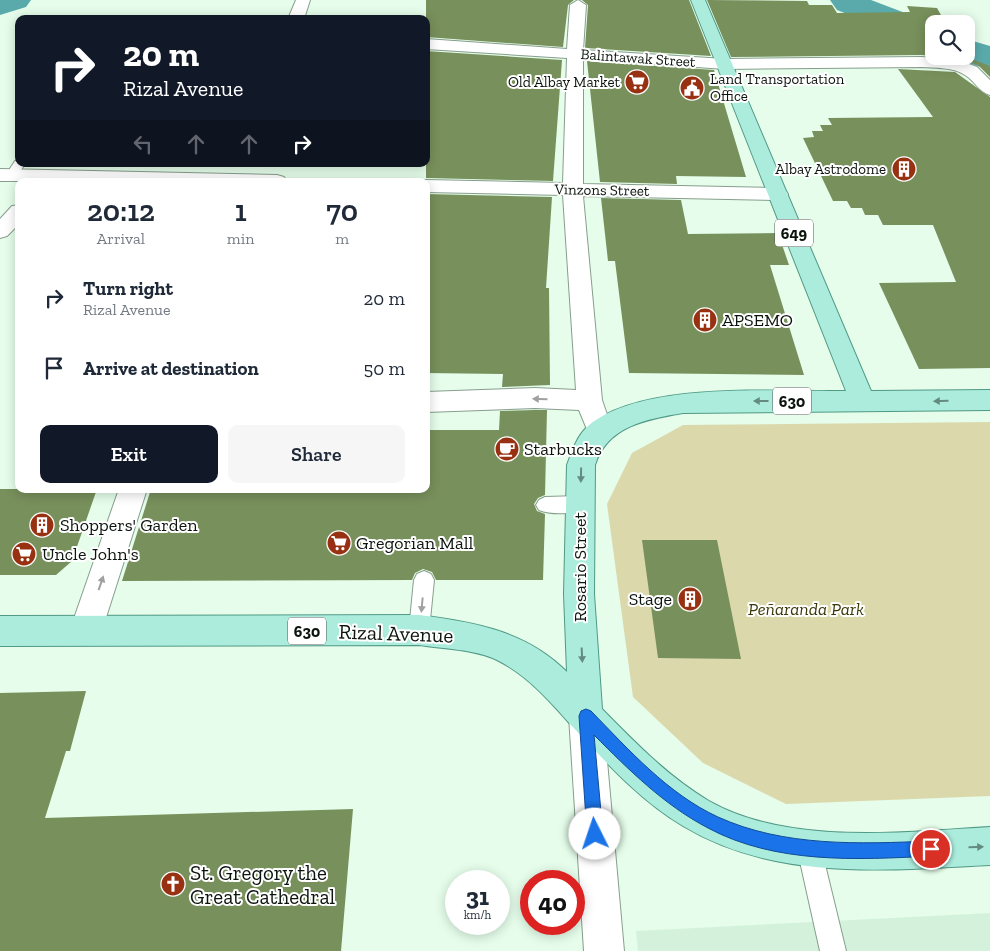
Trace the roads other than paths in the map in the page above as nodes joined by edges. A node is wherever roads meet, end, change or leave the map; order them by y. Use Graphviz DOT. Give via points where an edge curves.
graph roads {
  1 [pos="303,0"];
  2 [pos="698,0"];
  3 [pos="578,5"];
  4 [pos="297,15"];
  5 [pos="430,44"];
  6 [pos="575,54"];
  7 [pos="725,64"];
  8 [pos="990,90"];
  9 [pos="10,172"];
  10 [pos="239,175"];
  11 [pos="39,178"];
  12 [pos="125,178"];
  13 [pos="258,178"];
  14 [pos="430,186"];
  15 [pos="573,190"];
  16 [pos="778,194"];
  17 [pos="15,215"];
  18 [pos="0,231"];
  19 [pos="589,400"];
  20 [pos="990,400"];
  21 [pos="430,402"];
  22 [pos="863,402"];
  23 [pos="600,432"];
  24 [pos="132,493"];
  25 [pos="580,504"];
  26 [pos="545,505"];
  27 [pos="424,580"];
  28 [pos="86,630"];
  29 [pos="420,630"];
  30 [pos="0,631"];
  31 [pos="586,716"];
  32 [pos="990,846"];
  33 [pos="809,848"];
  34 [pos="604,951"];
  35 [pos="833,951"];
  1 -- 4 [label="street"];
  2 -- 7 [label="main road, 649"];
  3 -- 6 [label="street"];
  5 -- 6 [label="street, Balintawak Street"];
  6 -- 7 [label="street, Balintawak Street"];
  6 -- 15 [label="street"];
  7 -- 8 [label="street, Balintawak Street" via="922,62 955,65 971,71"];
  7 -- 16 [label="main road, 649"];
  9 -- 11 [label="street"];
  10 -- 12 [label="street"];
  10 -- 13 [label="street"];
  14 -- 15 [label="street, Vinzons Street"];
  15 -- 16 [label="street, Vinzons Street"];
  15 -- 19 [label="street"];
  16 -- 22 [label="main road, 649"];
  17 -- 18 [label="street"];
  19 -- 21 [label="street, one-way" via="535,398"];
  19 -- 23 [label="street"];
  20 -- 22 [label="main road, 630, one-way"];
  22 -- 23 [label="main road, 630, one-way" via="683,402 649,408"];
  23 -- 25 [label="main road, Rosario Street / 630, one-way" via="588,446 581,465"];
  28 -- 24 [label="street, one-way"];
  25 -- 26 [label="lane"];
  25 -- 31 [label="main road, Rosario Street / 630, one-way" via="579,594"];
  27 -- 29 [label="lane, one-way"];
  28 -- 29 [label="main road, Rizal Avenue / 630"];
  28 -- 30 [label="main road, Rizal Avenue / 630"];
  29 -- 31 [label="main road, Rizal Avenue / 630" via="466,636 507,648 557,682"];
  31 -- 33 [label="main road, Rizal Avenue / 630" via="635,766 674,799 714,823 766,842"];
  31 -- 34 [label="street, Rosario Street"];
  33 -- 32 [label="main road, Rizal Avenue / 630, one-way" via="872,851"];
  33 -- 35 [label="lane"];
}
